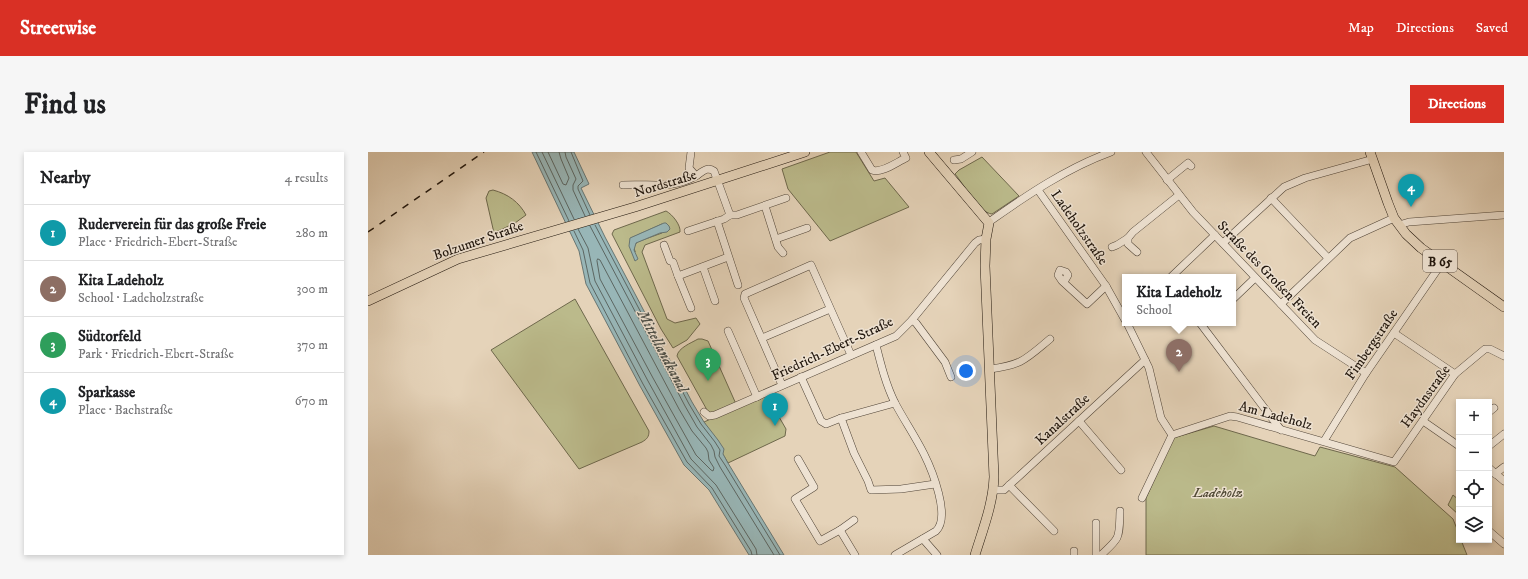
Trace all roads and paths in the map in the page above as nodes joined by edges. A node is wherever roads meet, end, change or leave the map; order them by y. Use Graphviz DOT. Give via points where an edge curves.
graph roads {
  1 [pos="691,152"];
  2 [pos="805,152"];
  3 [pos="861,152"];
  4 [pos="903,152"];
  5 [pos="928,152"];
  6 [pos="972,152"];
  7 [pos="1110,152"];
  8 [pos="1146,152"];
  9 [pos="1372,155"];
  10 [pos="954,160"];
  11 [pos="1191,166"];
  12 [pos="696,176"];
  13 [pos="1167,180"];
  14 [pos="718,181"];
  15 [pos="623,185"];
  16 [pos="1038,190"];
  17 [pos="1179,195"];
  18 [pos="786,198"];
  19 [pos="1271,198"];
  20 [pos="765,206"];
  21 [pos="730,215"];
  22 [pos="1504,215"];
  23 [pos="601,217"];
  24 [pos="717,221"];
  25 [pos="989,222"];
  26 [pos="1397,222"];
  27 [pos="807,228"];
  28 [pos="688,231"];
  29 [pos="1215,235"];
  30 [pos="1128,238"];
  31 [pos="776,239"];
  32 [pos="986,239"];
  33 [pos="1223,243"];
  34 [pos="664,245"];
  35 [pos="1112,247"];
  36 [pos="1137,252"];
  37 [pos="783,253"];
  38 [pos="728,257"];
  39 [pos="1328,258"];
  40 [pos="1442,263"];
  41 [pos="703,267"];
  42 [pos="1174,274"];
  43 [pos="678,276"];
  44 [pos="1255,278"];
  45 [pos="1064,282"];
  46 [pos="738,285"];
  47 [pos="1106,286"];
  48 [pos="1236,296"];
  49 [pos="368,301"];
  50 [pos="715,301"];
  51 [pos="1281,304"];
  52 [pos="1504,307"];
  53 [pos="691,308"];
  54 [pos="830,309"];
  55 [pos="1122,315"];
  56 [pos="912,320"];
  57 [pos="1128,326"];
  58 [pos="1205,326"];
  59 [pos="728,331"];
  60 [pos="1394,333"];
  61 [pos="762,338"];
  62 [pos="1050,339"];
  63 [pos="876,345"];
  64 [pos="851,356"];
  65 [pos="1504,356"];
  66 [pos="1145,360"];
  67 [pos="990,369"];
  68 [pos="1366,373"];
  69 [pos="1455,374"];
  70 [pos="801,377"];
  71 [pos="951,377"];
  72 [pos="782,385"];
  73 [pos="757,397"];
  74 [pos="895,403"];
  75 [pos="704,412"];
  76 [pos="841,418"];
  77 [pos="1079,421"];
  78 [pos="1423,421"];
  79 [pos="1281,430"];
  80 [pos="1504,434"];
  81 [pos="1172,435"];
  82 [pos="1324,441"];
  83 [pos="1456,442"];
  84 [pos="1492,444"];
  85 [pos="798,460"];
  86 [pos="1394,462"];
  87 [pos="1504,467"];
  88 [pos="1121,470"];
  89 [pos="1492,471"];
  90 [pos="1495,474"];
  91 [pos="1504,481"];
  92 [pos="935,484"];
  93 [pos="1009,485"];
  94 [pos="993,490"];
  95 [pos="1142,498"];
  96 [pos="1120,511"];
  97 [pos="854,520"];
  98 [pos="1096,524"];
  99 [pos="840,530"];
  100 [pos="1054,531"];
  101 [pos="1492,534"];
  102 [pos="923,539"];
  103 [pos="1504,544"];
  104 [pos="855,555"];
  105 [pos="895,555"];
  106 [pos="937,555"];
  107 [pos="975,555"];
  108 [pos="1096,555"];
  109 [pos="1101,555"];
  1 -- 12 [label="street" via="689,168"];
  2 -- 14 [label="main road, Nordstraße"];
  3 -- 4 [label="street" via="875,171 906,158"];
  5 -- 25 [label="main road"];
  6 -- 10 [label="street"];
  7 -- 16 [label="street" via="1094,158"];
  8 -- 13 [label="street, Straße des Großen Freien"];
  9 -- 19 [label="street" via="1305,178 1284,187"];
  9 -- 26 [label="main road, B 65"];
  11 -- 13 [label="street" via="1188,163"];
  12 -- 14 [label="street" via="710,168"];
  12 -- 15 [label="street" via="675,184"];
  13 -- 17 [label="street, Straße des Großen Freien"];
  14 -- 21 [label="street"];
  14 -- 23 [label="main road, Nordstraße"];
  16 -- 25 [label="street"];
  16 -- 47 [label="street, Ladeholzstraße"];
  17 -- 29 [label="street, Straße des Großen Freien"];
  17 -- 30 [label="street"];
  18 -- 20 [label="street"];
  19 -- 33 [label="street"];
  19 -- 39 [label="street"];
  20 -- 21 [label="street"];
  20 -- 31 [label="street"];
  21 -- 24 [label="street"];
  22 -- 26 [label="street"];
  23 -- 49 [label="main road, Bolzumer Straße" via="458,259"];
  24 -- 28 [label="street"];
  24 -- 38 [label="street"];
  25 -- 32 [label="main road"];
  26 -- 39 [label="street" via="1350,238"];
  26 -- 40 [label="main road, B 65" via="1417,244"];
  27 -- 31 [label="street"];
  29 -- 33 [label="street, Straße des Großen Freien"];
  29 -- 42 [label="street"];
  30 -- 35 [label="street"];
  30 -- 36 [label="street" via="1128,244"];
  31 -- 37 [label="street"];
  32 -- 56 [label="street, Friedrich-Ebert-Straße" via="976,243"];
  32 -- 67 [label="main road"];
  33 -- 44 [label="street, Straße des Großen Freien"];
  34 -- 43 [label="street"];
  38 -- 41 [label="street"];
  38 -- 46 [label="street"];
  39 -- 51 [label="street"];
  40 -- 52 [label="main road, B 65"];
  40 -- 60 [label="street, Fimbergstraße"];
  41 -- 43 [label="street"];
  41 -- 50 [label="street"];
  43 -- 53 [label="street"];
  44 -- 48 [label="street"];
  44 -- 51 [label="street, Straße des Großen Freien"];
  45 -- 47 [label="street" via="1087,304"];
  47 -- 55 [label="street, Ladeholzstraße"];
  51 -- 68 [label="street, Straße des Großen Freien" via="1315,340"];
  54 -- 61 [label="street"];
  54 -- 61 [label="street" via="811,265 745,294 744,298"];
  54 -- 64 [label="street"];
  56 -- 63 [label="street, Friedrich-Ebert-Straße" via="896,336"];
  56 -- 71 [label="street" via="944,362"];
  57 -- 66 [label="street"];
  58 -- 79 [label="street"];
  59 -- 73 [label="street"];
  60 -- 68 [label="street, Fimbergstraße"];
  60 -- 69 [label="street"];
  61 -- 72 [label="street"];
  62 -- 67 [label="street" via="1024,361 1009,367"];
  63 -- 64 [label="street, Friedrich-Ebert-Straße"];
  63 -- 74 [label="street"];
  64 -- 70 [label="street, Friedrich-Ebert-Straße"];
  65 -- 69 [label="street, Haydnstraße" via="1485,349"];
  66 -- 77 [label="street, Kanalstraße"];
  66 -- 81 [label="street" via="1162,418"];
  67 -- 94 [label="main road"];
  68 -- 82 [label="street, Fimbergstraße"];
  69 -- 78 [label="street, Haydnstraße"];
  70 -- 72 [label="street, Friedrich-Ebert-Straße"];
  70 -- 76 [label="street" via="821,421 826,424"];
  72 -- 73 [label="street, Friedrich-Ebert-Straße"];
  73 -- 75 [label="street, Friedrich-Ebert-Straße" via="712,416"];
  74 -- 76 [label="street"];
  74 -- 92 [label="street" via="924,454"];
  76 -- 92 [label="street" via="871,490"];
  77 -- 88 [label="street"];
  77 -- 93 [label="street, Kanalstraße"];
  78 -- 83 [label="street"];
  78 -- 86 [label="street, Haydnstraße"];
  79 -- 81 [label="street, Am Ladeholz" via="1230,416"];
  79 -- 82 [label="street, Am Ladeholz"];
  80 -- 84 [label="street"];
  81 -- 95 [label="street"];
  82 -- 86 [label="street, Am Ladeholz"];
  85 -- 99 [label="street" via="814,487 795,499 809,523 820,541"];
  87 -- 90 [label="street"];
  89 -- 90 [label="street"];
  90 -- 91 [label="street"];
  92 -- 102 [label="street" via="942,522 940,528"];
  93 -- 94 [label="street, Kanalstraße" via="1004,490"];
  93 -- 100 [label="street"];
  94 -- 107 [label="main road"];
  96 -- 109 [label="street" via="1117,539"];
  97 -- 99 [label="street"];
  98 -- 108 [label="street"];
  99 -- 104 [label="street"];
  101 -- 103 [label="street"];
  102 -- 105 [label="street"];
  102 -- 106 [label="street"];
}
